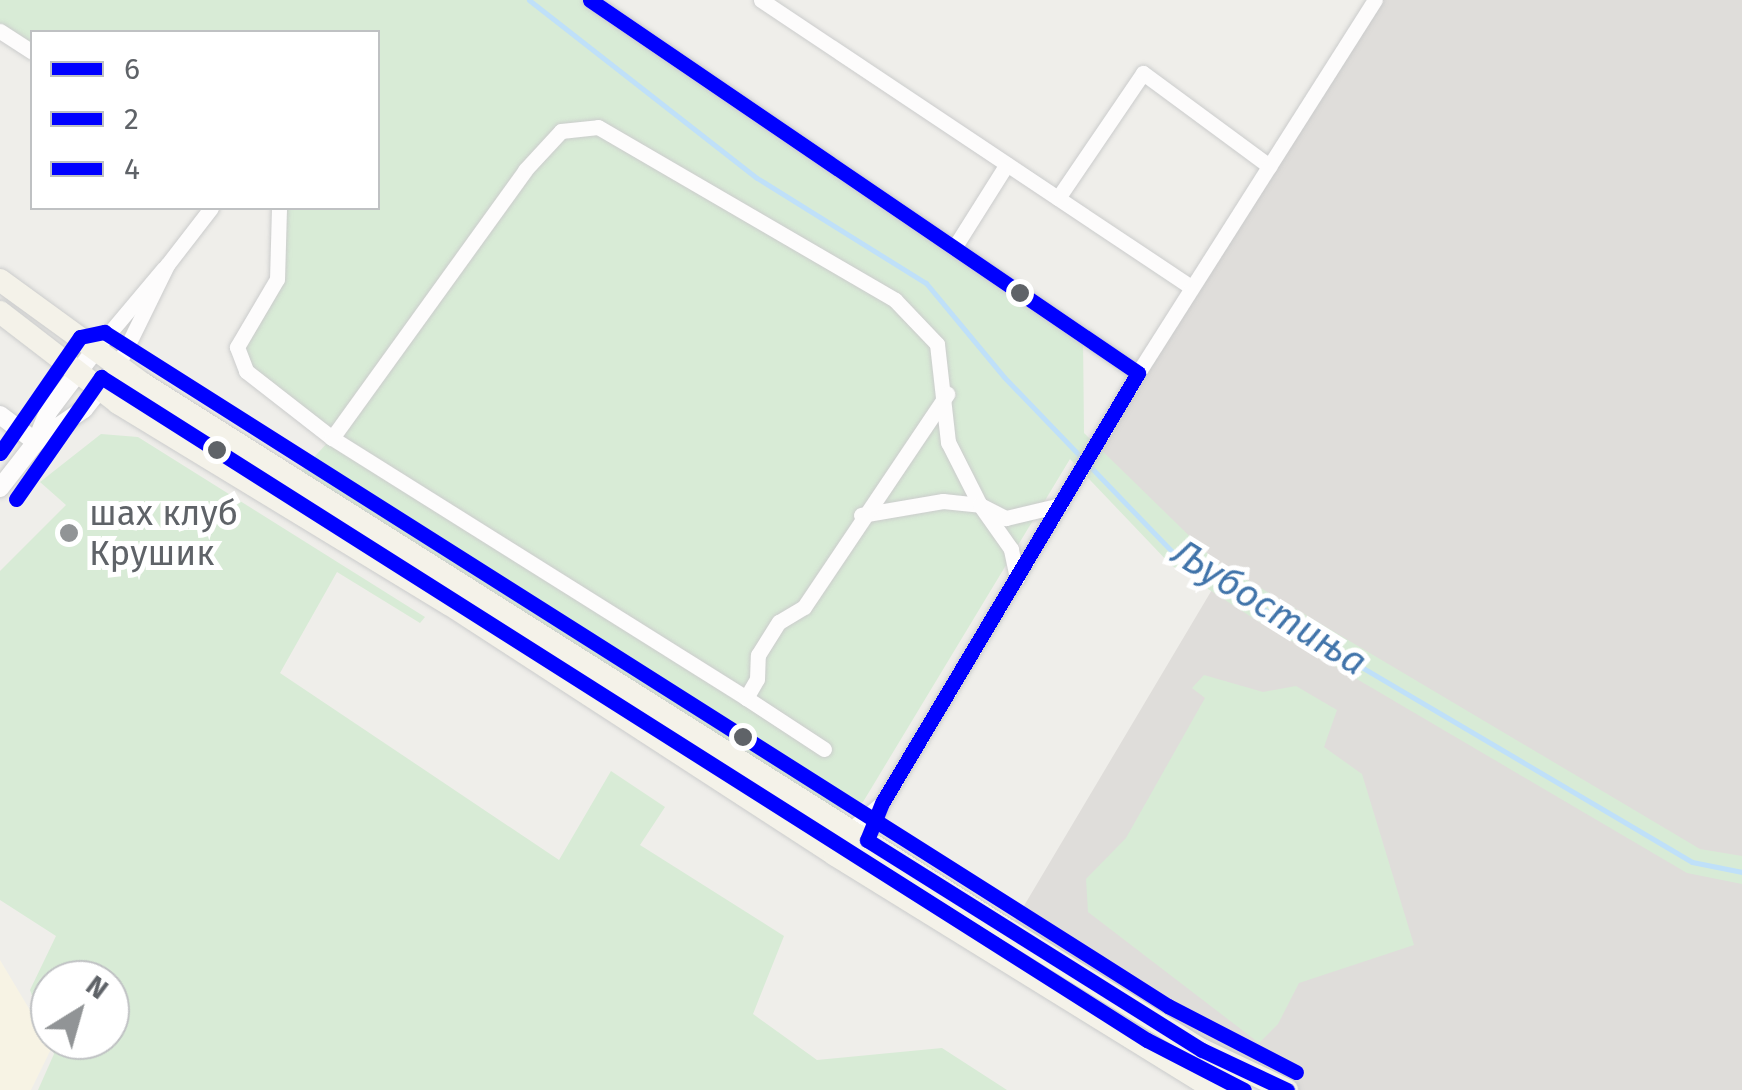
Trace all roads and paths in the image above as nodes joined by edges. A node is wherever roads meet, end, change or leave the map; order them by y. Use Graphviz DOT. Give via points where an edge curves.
graph roads {
  1 [pos="590,0"];
  2 [pos="761,0"];
  3 [pos="1375,0"];
  4 [pos="0,31"];
  5 [pos="30,51"];
  6 [pos="1007,164"];
  7 [pos="1269,166"];
  8 [pos="1058,198"];
  9 [pos="209,210"];
  10 [pos="279,210"];
  11 [pos="954,248"];
  12 [pos="167,265"];
  13 [pos="0,280"];
  14 [pos="1191,288"];
  15 [pos="0,312"];
  16 [pos="95,350"];
  17 [pos="117,366"];
  18 [pos="1138,373"];
  19 [pos="78,374"];
  20 [pos="101,391"];
  21 [pos="947,394"];
  22 [pos="0,415"];
  23 [pos="332,438"];
  24 [pos="36,442"];
  25 [pos="0,488"];
  26 [pos="980,505"];
  27 [pos="1060,505"];
  28 [pos="860,515"];
  29 [pos="1016,578"];
  30 [pos="746,698"];
  31 [pos="824,750"];
  32 [pos="859,835"];
  33 [pos="844,861"];
  34 [pos="1216,1090"];
  35 [pos="1287,1090"];
  1 -- 11 [label="street"];
  2 -- 6 [label="street"];
  3 -- 7 [label="street"];
  4 -- 5 [label="street"];
  6 -- 8 [label="street"];
  6 -- 11 [label="street"];
  7 -- 8 [label="street" via="1143,74"];
  7 -- 14 [label="street"];
  8 -- 14 [label="street"];
  9 -- 12 [label="street"];
  10 -- 23 [label="street" via="277,278 237,347 246,371"];
  11 -- 18 [label="street"];
  12 -- 16 [label="street"];
  12 -- 17 [label="street"];
  13 -- 16 [label="main road"];
  14 -- 18 [label="street"];
  15 -- 19 [label="main road"];
  16 -- 17 [label="main road"];
  16 -- 19 [label="street"];
  17 -- 20 [label="street"];
  17 -- 32 [label="main road"];
  18 -- 27 [label="street"];
  19 -- 20 [label="main road"];
  19 -- 24 [label="street" via="48,412"];
  20 -- 24 [label="street" via="76,417"];
  20 -- 33 [label="main road" via="449,604"];
  21 -- 23 [label="street" via="937,344 895,300 598,127 561,131 525,170"];
  21 -- 26 [label="street" via="948,442"];
  21 -- 28 [label="street"];
  22 -- 24 [label="street"];
  23 -- 30 [label="street"];
  24 -- 25 [label="street"];
  26 -- 27 [label="street" via="1006,518"];
  26 -- 28 [label="street" via="942,501"];
  26 -- 29 [label="street" via="1011,549"];
  27 -- 29 [label="street"];
  28 -- 30 [label="street" via="804,607 779,622 758,655 757,678"];
  29 -- 32 [label="street"];
  30 -- 31 [label="street"];
  32 -- 33 [label="street"];
  32 -- 35 [label="main road" via="1202,1050"];
  33 -- 34 [label="main road"];
}
